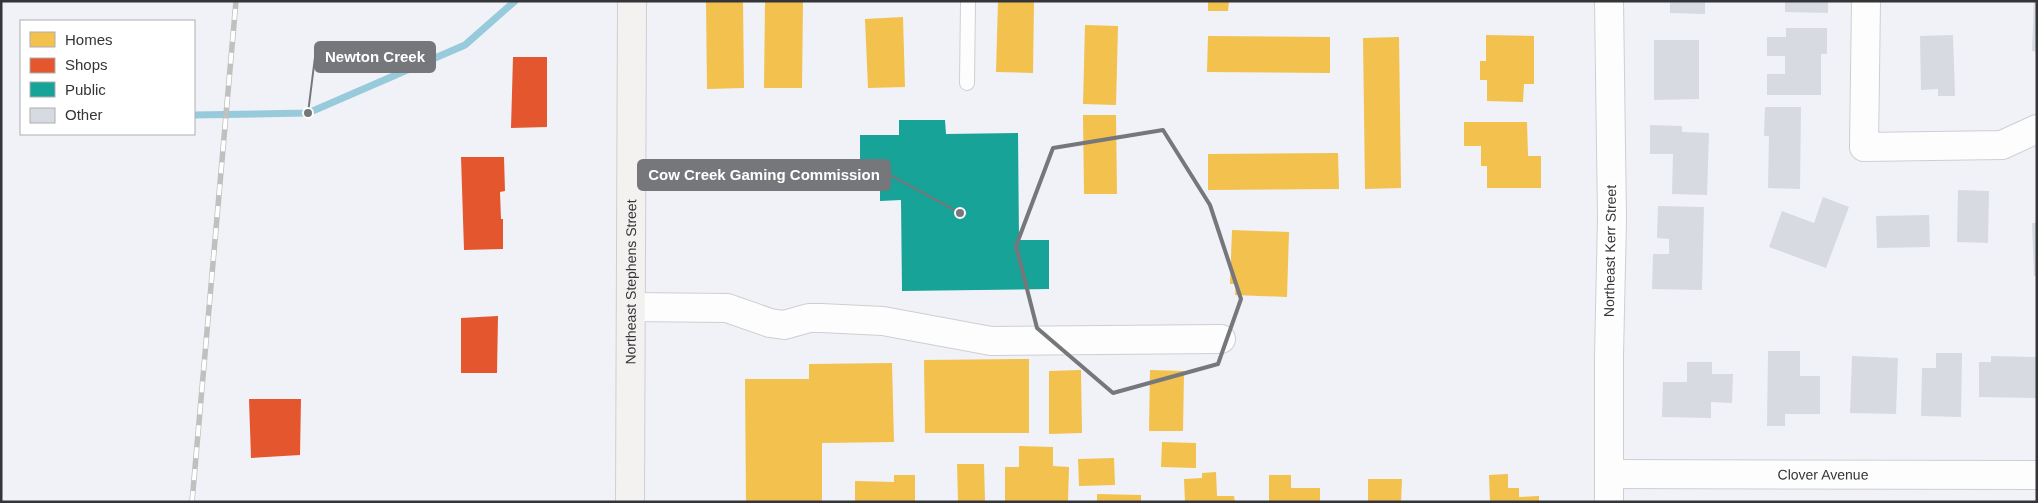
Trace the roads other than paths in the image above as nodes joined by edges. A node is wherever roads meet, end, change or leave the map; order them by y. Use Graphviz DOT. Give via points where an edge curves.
graph roads {
  1 [pos="632,1"];
  2 [pos="968,1"];
  3 [pos="1609,1"];
  4 [pos="1866,1"];
  5 [pos="967,83"];
  6 [pos="2037,129"];
  7 [pos="631,307"];
  8 [pos="1221,339"];
  9 [pos="1609,474"];
  10 [pos="2037,475"];
  11 [pos="630,502"];
  12 [pos="1610,502"];
  1 -- 7 [label="main road, Northeast Stephens Street"];
  2 -- 5 [label="lane"];
  3 -- 9 [label="street, Northeast Kerr Street" via="1612,219"];
  4 -- 6 [label="street" via="1864,147 2002,146"];
  7 -- 8 [label="street" via="727,308 784,325 809,318 891,322 991,341"];
  7 -- 11 [label="main road, Northeast Stephens Street"];
  9 -- 10 [label="street, Clover Avenue"];
  9 -- 12 [label="street, Northeast Kerr Street"];
}
